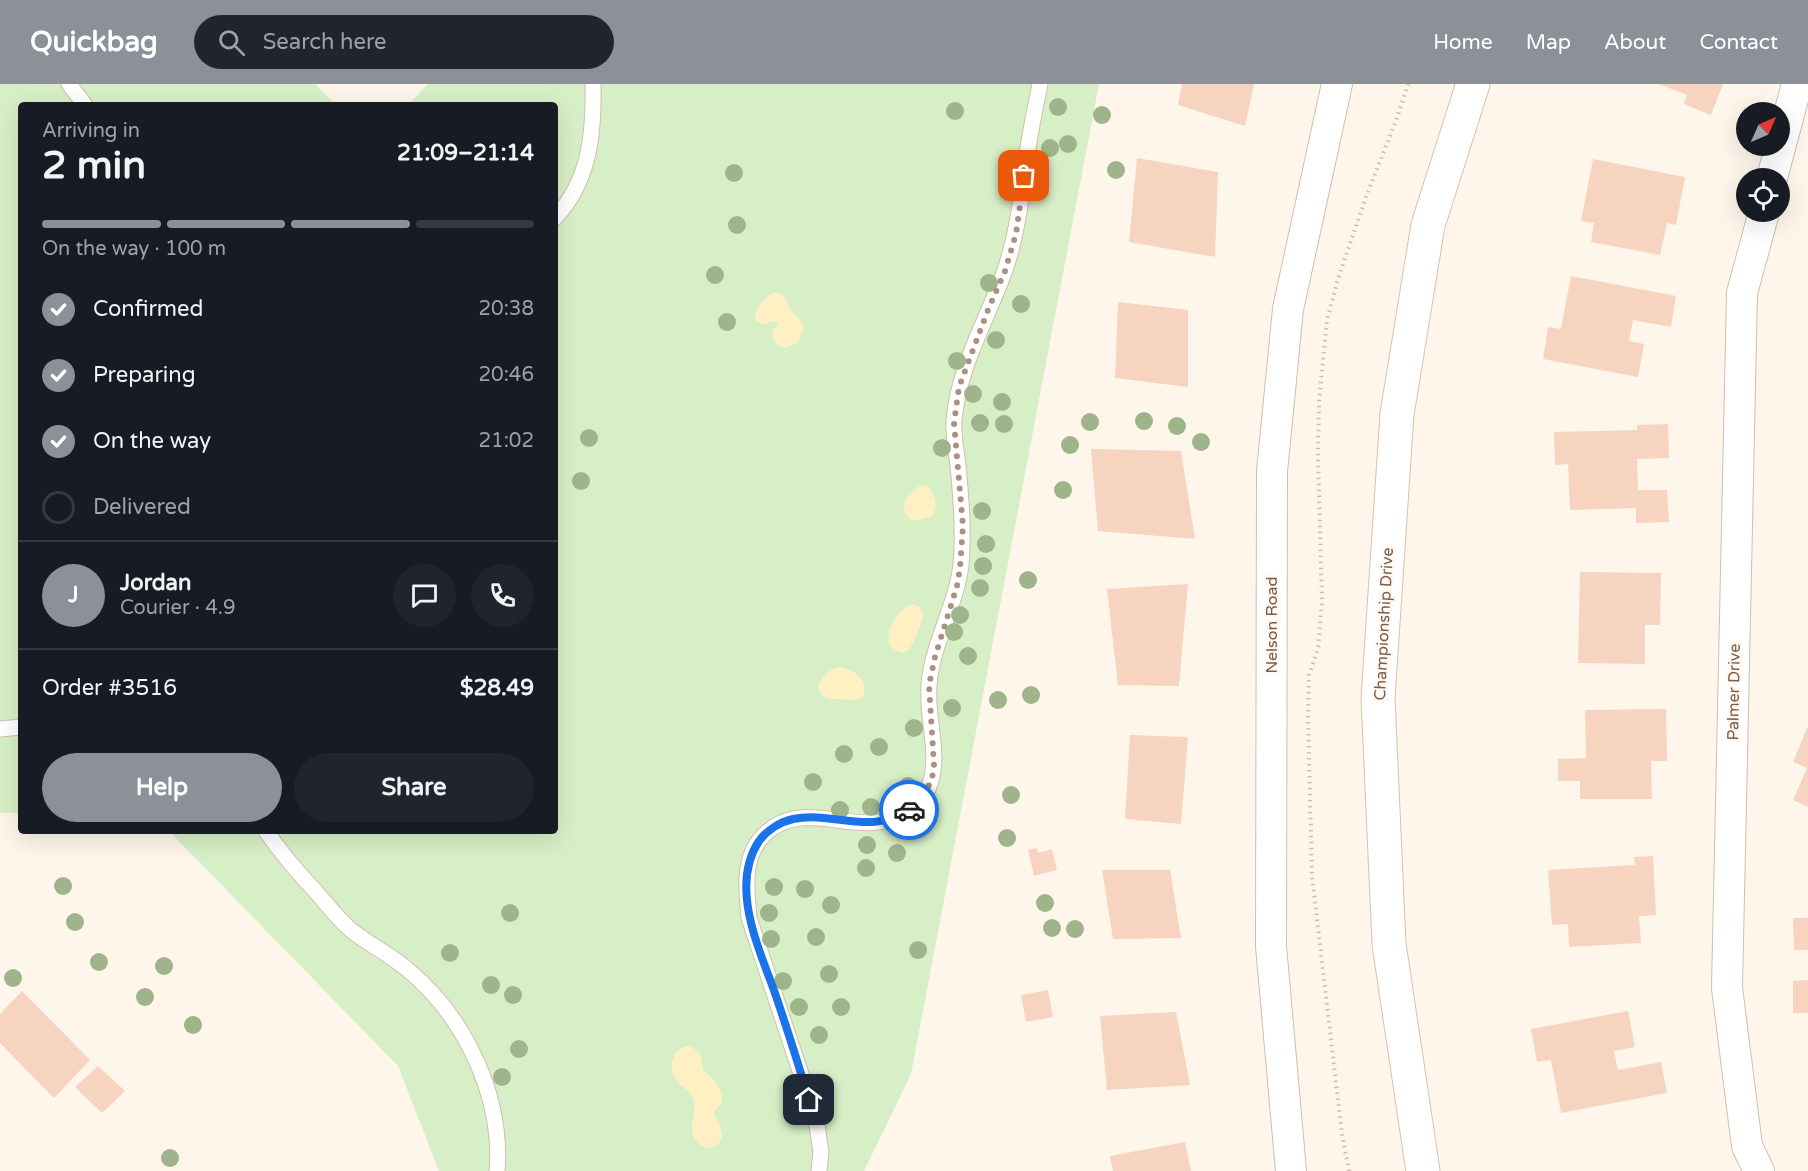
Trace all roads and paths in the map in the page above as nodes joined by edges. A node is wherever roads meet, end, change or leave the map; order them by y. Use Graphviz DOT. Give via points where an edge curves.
graph roads {
  1 [pos="69,84"];
  2 [pos="593,84"];
  3 [pos="1040,84"];
  4 [pos="1337,84"];
  5 [pos="1408,84"];
  6 [pos="1473,84"];
  7 [pos="1797,84"];
  8 [pos="83,102"];
  9 [pos="1775,168"];
  10 [pos="558,215"];
  11 [pos="1761,222"];
  12 [pos="18,727"];
  13 [pos="0,729"];
  14 [pos="268,834"];
  15 [pos="497,1171"];
  16 [pos="819,1171"];
  17 [pos="1291,1171"];
  18 [pos="1349,1171"];
  19 [pos="1423,1171"];
  20 [pos="1760,1171"];
  1 -- 8 [label="lane"];
  2 -- 10 [label="lane" via="586,164 576,191"];
  3 -- 16 [label="lane" via="1016,234 959,387 954,423 963,538 957,586 929,685 932,779 921,801 899,817 887,822 856,823 791,819 762,837 750,857 746,884 749,918 816,1119 821,1152"];
  4 -- 17 [label="street, Nelson Road" via="1287,309 1272,471 1270,946"];
  5 -- 18 [label="path" via="1338,279 1327,320 1319,402 1322,600 1318,649 1309,675 1312,876"];
  6 -- 19 [label="street, Championship Drive" via="1428,225 1397,414 1378,698 1389,944"];
  7 -- 9 [label="street"];
  11 -- 20 [label="street, Palmer Drive" via="1742,293 1727,988 1747,1146"];
  12 -- 13 [label="lane"];
  14 -- 15 [label="lane" via="338,917 353,932 409,970 440,1002 468,1041 490,1097"];
}
